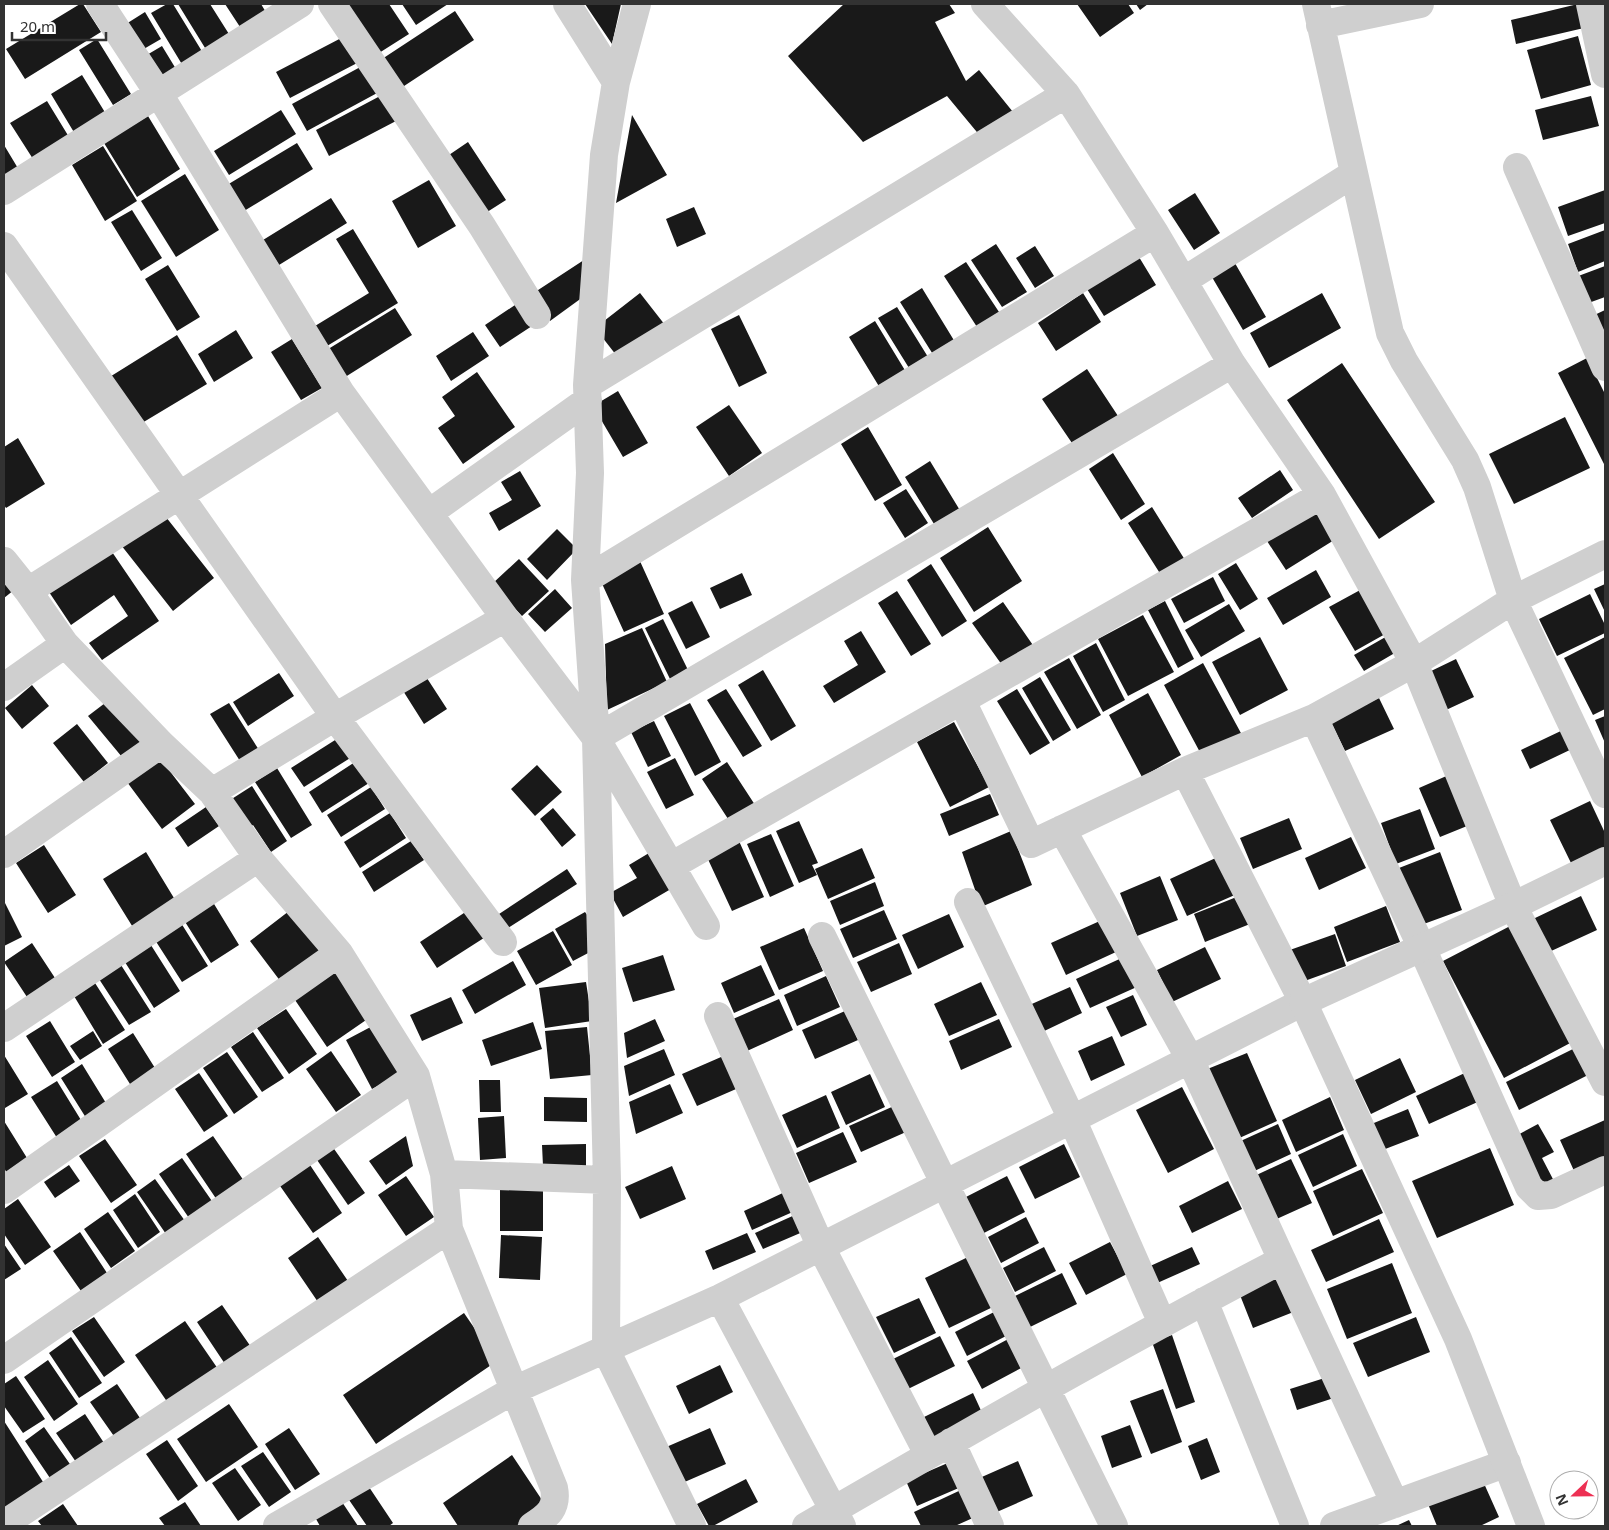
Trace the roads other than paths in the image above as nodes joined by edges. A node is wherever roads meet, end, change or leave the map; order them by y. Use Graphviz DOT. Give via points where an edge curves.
graph roads {
  1 [pos="100,4"];
  2 [pos="300,4"];
  3 [pos="332,4"];
  4 [pos="567,4"];
  5 [pos="637,4"];
  6 [pos="985,4"];
  7 [pos="1420,4"];
  8 [pos="1590,4"];
  9 [pos="1318,15"];
  10 [pos="1605,74"];
  11 [pos="616,82"];
  12 [pos="158,94"];
  13 [pos="1066,94"];
  14 [pos="1517,167"];
  15 [pos="1354,174"];
  16 [pos="4,191"];
  17 [pos="1155,233"];
  18 [pos="4,246"];
  19 [pos="1183,281"];
  20 [pos="537,315"];
  21 [pos="1232,364"];
  22 [pos="1605,367"];
  23 [pos="341,393"];
  24 [pos="588,393"];
  25 [pos="177,495"];
  26 [pos="1322,495"];
  27 [pos="428,513"];
  28 [pos="1605,554"];
  29 [pos="4,561"];
  30 [pos="585,580"];
  31 [pos="28,591"];
  32 [pos="1513,600"];
  33 [pos="505,618"];
  34 [pos="65,644"];
  35 [pos="1414,663"];
  36 [pos="4,687"];
  37 [pos="962,701"];
  38 [pos="334,717"];
  39 [pos="1314,718"];
  40 [pos="596,738"];
  41 [pos="161,744"];
  42 [pos="1185,771"];
  43 [pos="212,792"];
  44 [pos="1605,794"];
  45 [pos="1062,829"];
  46 [pos="4,854"];
  47 [pos="258,858"];
  48 [pos="1605,861"];
  49 [pos="671,866"];
  50 [pos="968,902"];
  51 [pos="1513,906"];
  52 [pos="706,926"];
  53 [pos="822,936"];
  54 [pos="503,942"];
  55 [pos="1422,948"];
  56 [pos="340,953"];
  57 [pos="1303,1002"];
  58 [pos="718,1016"];
  59 [pos="4,1028"];
  60 [pos="1190,1059"];
  61 [pos="416,1076"];
  62 [pos="1605,1082"];
  63 [pos="1072,1120"];
  64 [pos="1605,1170"];
  65 [pos="444,1174"];
  66 [pos="607,1180"];
  67 [pos="944,1185"];
  68 [pos="4,1190"];
  69 [pos="449,1229"];
  70 [pos="821,1247"];
  71 [pos="1282,1260"];
  72 [pos="720,1298"];
  73 [pos="1204,1301"];
  74 [pos="1162,1323"];
  75 [pos="606,1350"];
  76 [pos="4,1360"];
  77 [pos="1048,1389"];
  78 [pos="514,1390"];
  79 [pos="940,1448"];
  80 [pos="1507,1463"];
  81 [pos="1396,1504"];
  82 [pos="839,1518"];
  83 [pos="4,1524"];
  84 [pos="278,1526"];
  85 [pos="532,1526"];
  86 [pos="692,1526"];
  87 [pos="806,1526"];
  88 [pos="990,1526"];
  89 [pos="1114,1526"];
  90 [pos="1295,1526"];
  91 [pos="1334,1526"];
  92 [pos="1531,1526"];
  1 -- 12 [label="street"];
  2 -- 12 [label="street"];
  3 -- 20 [label="street" via="482,226"];
  4 -- 11 [label="street"];
  5 -- 11 [label="street"];
  6 -- 13 [label="street"];
  7 -- 9 [label="street"];
  8 -- 10 [label="street"];
  9 -- 15 [label="street"];
  11 -- 24 [label="street" via="604,155"];
  12 -- 16 [label="street"];
  12 -- 23 [label="street"];
  13 -- 17 [label="street"];
  13 -- 24 [label="street"];
  14 -- 22 [label="street"];
  15 -- 19 [label="street"];
  15 -- 32 [label="street" via="1390,333 1404,362 1465,460 1477,487"];
  17 -- 19 [label="street"];
  17 -- 30 [label="street"];
  18 -- 25 [label="street"];
  19 -- 21 [label="street"];
  21 -- 26 [label="street"];
  21 -- 40 [label="street"];
  23 -- 25 [label="street"];
  23 -- 27 [label="street"];
  24 -- 27 [label="street"];
  24 -- 30 [label="street" via="590,473"];
  25 -- 31 [label="street"];
  25 -- 38 [label="street"];
  26 -- 35 [label="street"];
  26 -- 37 [label="street"];
  27 -- 33 [label="street"];
  28 -- 32 [label="street"];
  29 -- 31 [label="street"];
  30 -- 40 [label="street"];
  31 -- 34 [label="street"];
  32 -- 35 [label="street"];
  32 -- 44 [label="street"];
  33 -- 38 [label="street"];
  33 -- 40 [label="street"];
  34 -- 36 [label="street"];
  34 -- 41 [label="street"];
  35 -- 39 [label="street"];
  35 -- 51 [label="street"];
  37 -- 45 [label="street" via="1031,844"];
  37 -- 49 [label="street"];
  38 -- 43 [label="street"];
  38 -- 54 [label="street"];
  39 -- 42 [label="street"];
  39 -- 55 [label="street"];
  40 -- 49 [label="street"];
  40 -- 66 [label="street"];
  41 -- 43 [label="street"];
  41 -- 46 [label="street"];
  42 -- 45 [label="street"];
  42 -- 57 [label="street"];
  43 -- 47 [label="street"];
  45 -- 60 [label="street"];
  47 -- 56 [label="street"];
  47 -- 59 [label="street"];
  48 -- 51 [label="street"];
  49 -- 52 [label="street"];
  50 -- 63 [label="street"];
  51 -- 55 [label="street"];
  51 -- 62 [label="street"];
  53 -- 67 [label="street"];
  55 -- 57 [label="street"];
  55 -- 64 [label="street" via="1529,1187 1538,1196 1551,1195"];
  56 -- 61 [label="street"];
  56 -- 68 [label="street"];
  57 -- 60 [label="street"];
  57 -- 80 [label="street" via="1458,1339"];
  58 -- 70 [label="street"];
  60 -- 63 [label="street"];
  60 -- 71 [label="street"];
  61 -- 65 [label="street"];
  61 -- 76 [label="street"];
  63 -- 67 [label="street"];
  63 -- 74 [label="street"];
  65 -- 66 [label="street"];
  65 -- 69 [label="street"];
  66 -- 75 [label="street"];
  67 -- 70 [label="street"];
  67 -- 77 [label="street"];
  69 -- 78 [label="street"];
  69 -- 83 [label="street"];
  70 -- 72 [label="street"];
  70 -- 79 [label="street"];
  71 -- 73 [label="street"];
  71 -- 81 [label="street"];
  72 -- 75 [label="street"];
  72 -- 82 [label="street"];
  73 -- 74 [label="street"];
  73 -- 90 [label="street"];
  74 -- 77 [label="street"];
  75 -- 78 [label="street"];
  75 -- 86 [label="street"];
  77 -- 79 [label="street"];
  77 -- 89 [label="street"];
  78 -- 84 [label="street"];
  78 -- 85 [label="street" via="556,1499 553,1510"];
  79 -- 82 [label="street"];
  79 -- 88 [label="street"];
  80 -- 81 [label="street"];
  80 -- 92 [label="street"];
  81 -- 91 [label="street"];
  82 -- 87 [label="street"];
}
